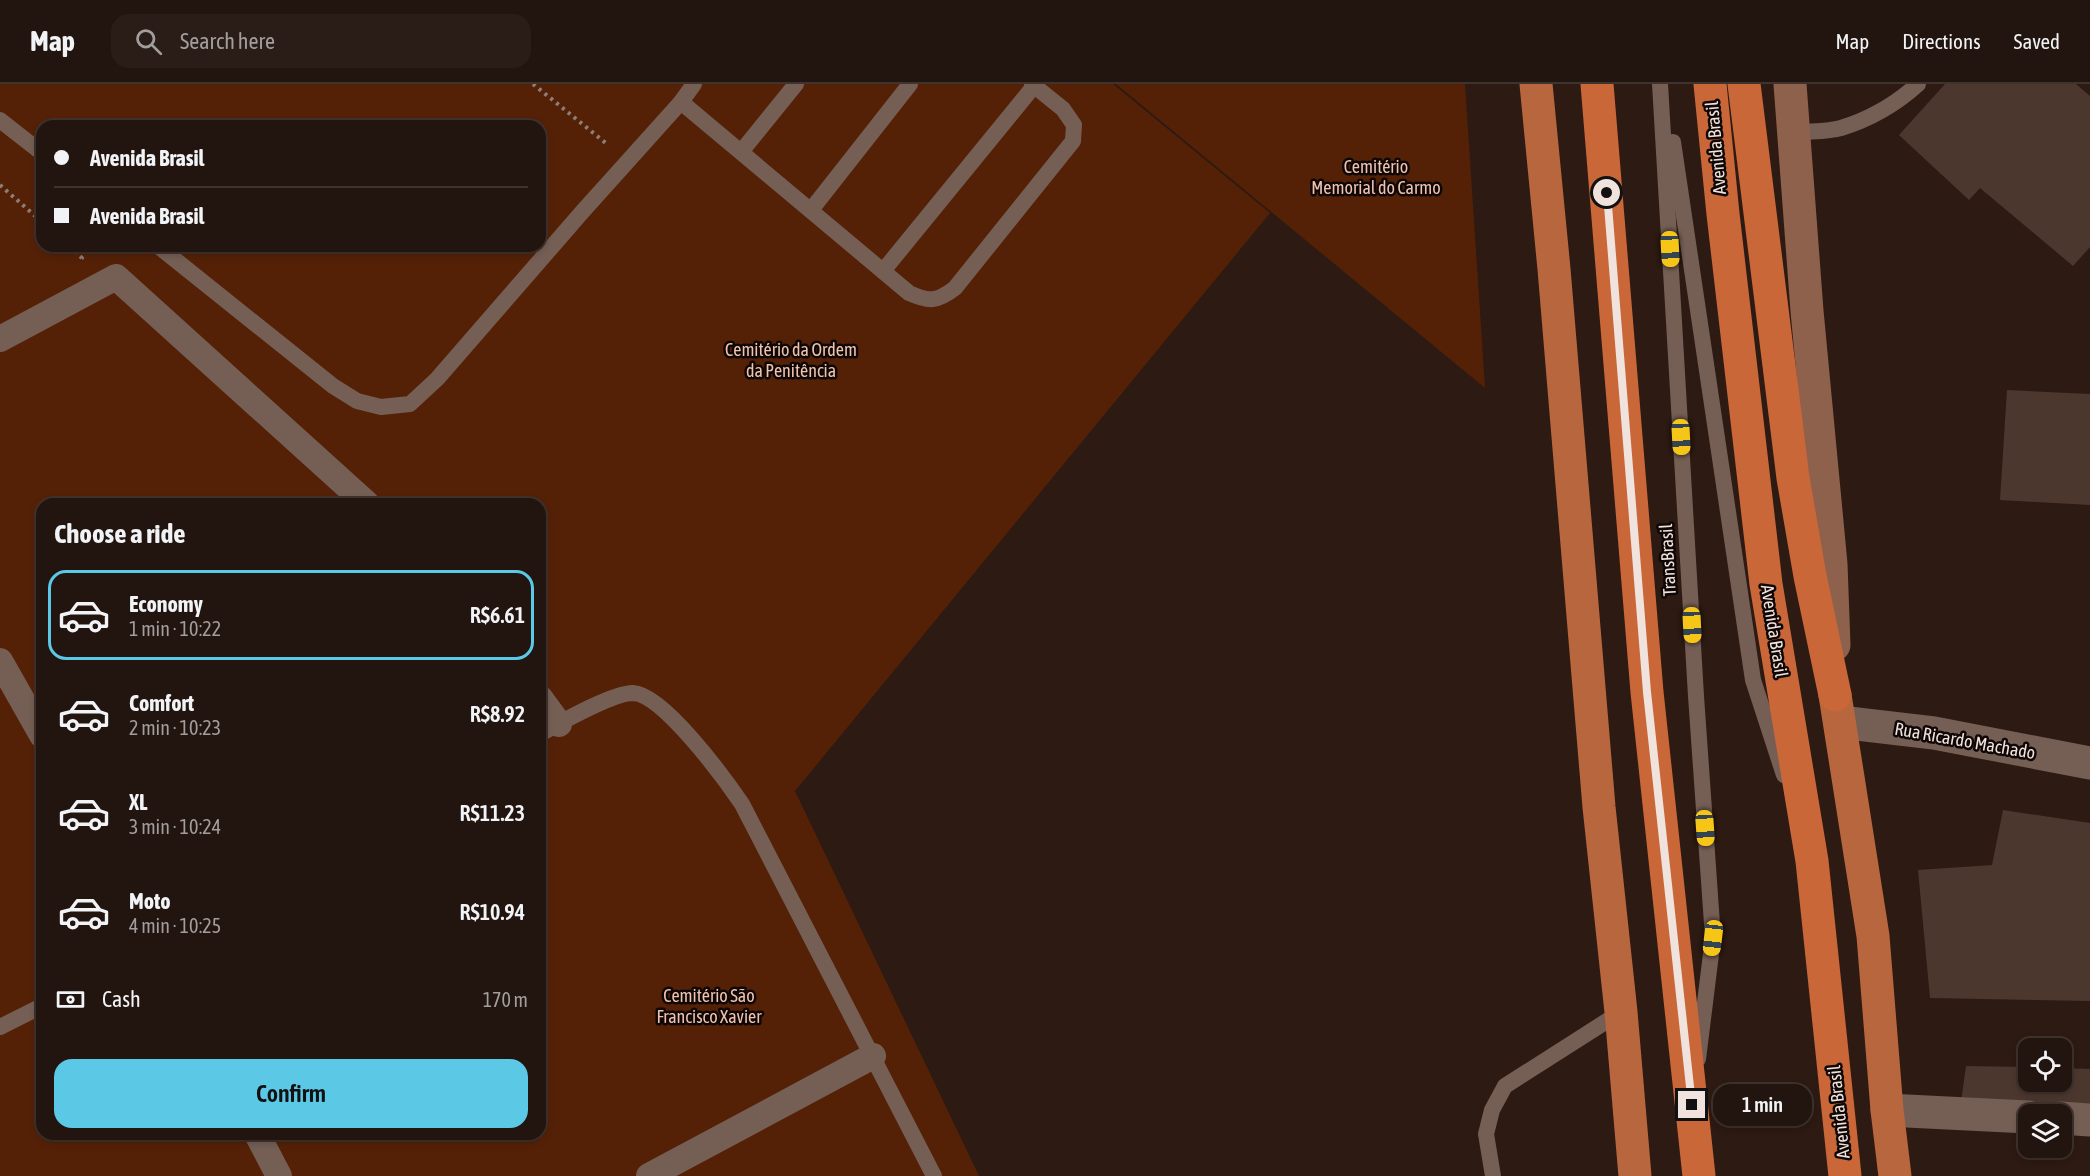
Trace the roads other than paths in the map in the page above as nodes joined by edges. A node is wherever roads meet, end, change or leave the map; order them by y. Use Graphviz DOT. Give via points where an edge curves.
graph roads {
  1 [pos="694,84"];
  2 [pos="796,84"];
  3 [pos="910,84"];
  4 [pos="1536,84"];
  5 [pos="1597,84"];
  6 [pos="1663,84"];
  7 [pos="1710,84"];
  8 [pos="1744,84"];
  9 [pos="1790,84"];
  10 [pos="1918,84"];
  11 [pos="1033,85"];
  12 [pos="681,102"];
  13 [pos="0,120"];
  14 [pos="1794,133"];
  15 [pos="36,148"];
  16 [pos="741,152"];
  17 [pos="811,210"];
  18 [pos="166,252"];
  19 [pos="883,271"];
  20 [pos="0,339"];
  21 [pos="360,498"];
  22 [pos="0,661"];
  23 [pos="1838,709"];
  24 [pos="36,724"];
  25 [pos="550,729"];
  26 [pos="2090,763"];
  27 [pos="1812,861"];
  28 [pos="36,1009"];
  29 [pos="1621,1012"];
  30 [pos="0,1027"];
  31 [pos="873,1056"];
  32 [pos="1692,1105"];
  33 [pos="1887,1110"];
  34 [pos="2018,1117"];
  35 [pos="2072,1119"];
  36 [pos="2090,1120"];
  37 [pos="260,1140"];
  38 [pos="279,1176"];
  39 [pos="649,1176"];
  40 [pos="934,1176"];
  41 [pos="1493,1176"];
  42 [pos="1635,1176"];
  43 [pos="1699,1176"];
  44 [pos="1845,1176"];
  45 [pos="1895,1176"];
  1 -- 12 [label="lane"];
  2 -- 16 [label="lane"];
  3 -- 17 [label="lane"];
  4 -- 29 [label="highway" via="1599,807"];
  5 -- 32 [label="highway" via="1647,692"];
  6 -- 27 [label="lane, TransBrasil" via="1753,680"];
  6 -- 32 [label="lane, TransBrasil" via="1713,938"];
  7 -- 27 [label="highway, Avenida Brasil" via="1766,584"];
  8 -- 23 [label="highway" via="1793,478"];
  9 -- 14 [label="main road"];
  10 -- 14 [label="lane" via="1884,110 1840,128"];
  11 -- 19 [label="lane"];
  11 -- 19 [label="lane" via="1063,109 1074,125 1073,141 976,264 942,298 925,300 909,294"];
  12 -- 16 [label="lane"];
  12 -- 18 [label="lane" via="437,379 410,404 381,407 357,401"];
  13 -- 15 [label="lane"];
  14 -- 23 [label="main road" via="1831,564"];
  16 -- 17 [label="lane"];
  17 -- 19 [label="lane"];
  20 -- 21 [label="street" via="116,277"];
  22 -- 24 [label="street"];
  23 -- 26 [label="street, Rua Ricardo Machado" via="1934,733"];
  23 -- 33 [label="highway" via="1873,936"];
  25 -- 31 [label="lane" via="618,696 633,693 649,698 686,732 742,804"];
  27 -- 44 [label="highway, Avenida Brasil"];
  28 -- 30 [label="lane"];
  29 -- 41 [label="lane" via="1505,1086 1491,1110 1486,1134"];
  29 -- 42 [label="highway"];
  31 -- 39 [label="street"];
  31 -- 40 [label="lane"];
  32 -- 43 [label="highway"];
  33 -- 34 [label="street"];
  33 -- 45 [label="highway"];
  35 -- 36 [label="street"];
  37 -- 38 [label="street"];
}
